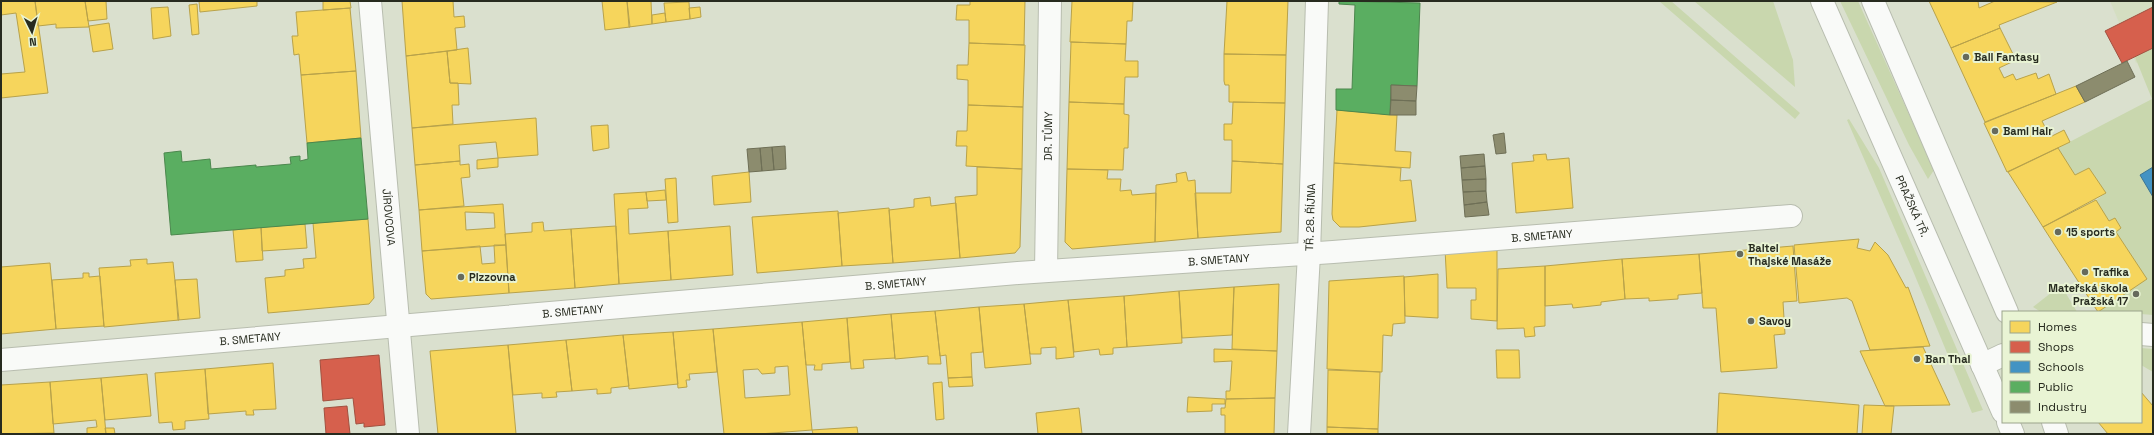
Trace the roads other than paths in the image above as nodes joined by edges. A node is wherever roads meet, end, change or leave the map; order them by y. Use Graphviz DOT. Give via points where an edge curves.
graph roads {
  1 [pos="370,1"];
  2 [pos="1050,1"];
  3 [pos="1317,1"];
  4 [pos="1822,1"];
  5 [pos="1873,1"];
  6 [pos="1791,216"];
  7 [pos="1309,254"];
  8 [pos="1046,271"];
  9 [pos="2007,311"];
  10 [pos="398,327"];
  11 [pos="2142,334"];
  12 [pos="2153,335"];
  13 [pos="2002,355"];
  14 [pos="1,360"];
  15 [pos="1982,365"];
  16 [pos="2002,410"];
  17 [pos="2008,423"];
  18 [pos="2052,423"];
  19 [pos="408,434"];
  20 [pos="1299,434"];
  21 [pos="2013,434"];
  22 [pos="2057,434"];
  1 -- 10 [label="street, JÍROVCOVA"];
  2 -- 8 [label="street, DR. TŮMY"];
  3 -- 7 [label="street, TŘ. 28. ŘÍJNA"];
  4 -- 15 [label="street, PRAŽSKÁ TŘ."];
  5 -- 9 [label="street"];
  6 -- 7 [label="street, B. SMETANY"];
  7 -- 8 [label="street, B. SMETANY"];
  7 -- 20 [label="street, TŘ. 28. ŘÍJNA"];
  8 -- 10 [label="street, B. SMETANY"];
  10 -- 14 [label="street, B. SMETANY"];
  10 -- 19 [label="street, JÍROVCOVA"];
  11 -- 12 [label="street"];
  13 -- 15 [label="street"];
  15 -- 16 [label="street, PRAŽSKÁ TŘ."];
  17 -- 21 [label="street"];
  18 -- 22 [label="street"];
}
